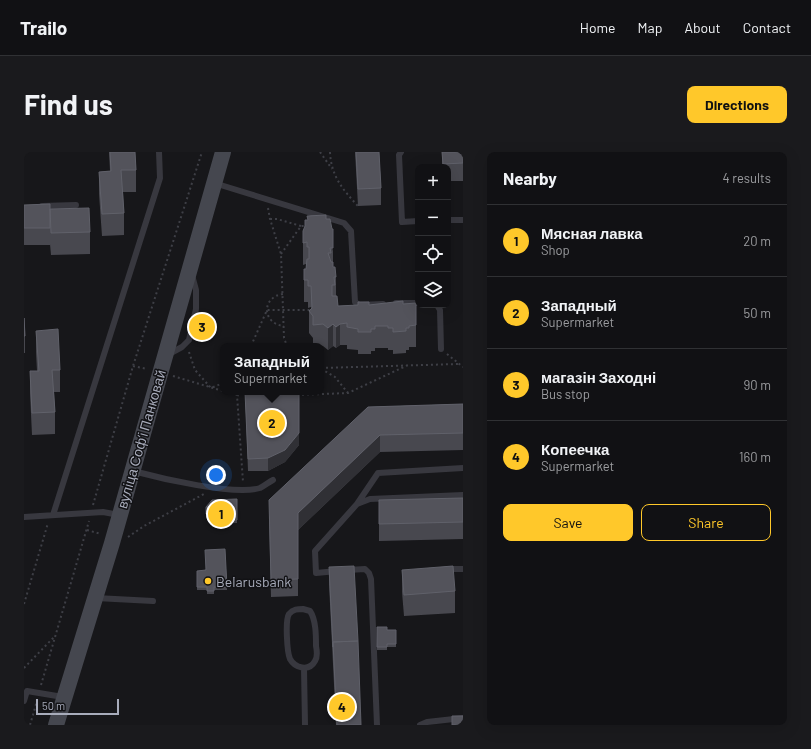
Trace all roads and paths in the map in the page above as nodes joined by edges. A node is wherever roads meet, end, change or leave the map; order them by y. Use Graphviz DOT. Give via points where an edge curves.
graph roads {
  1 [pos="159,152"];
  2 [pos="202,152"];
  3 [pos="223,152"];
  4 [pos="320,152"];
  5 [pos="330,152"];
  6 [pos="401,152"];
  7 [pos="333,170"];
  8 [pos="214,183"];
  9 [pos="267,200"];
  10 [pos="76,205"];
  11 [pos="32,206"];
  12 [pos="358,206"];
  13 [pos="270,219"];
  14 [pos="451,220"];
  15 [pos="463,220"];
  16 [pos="415,221"];
  17 [pos="315,225"];
  18 [pos="301,226"];
  19 [pos="281,254"];
  20 [pos="283,294"];
  21 [pos="415,303"];
  22 [pos="439,308"];
  23 [pos="267,310"];
  24 [pos="284,310"];
  25 [pos="312,310"];
  26 [pos="206,312"];
  27 [pos="284,326"];
  28 [pos="200,335"];
  29 [pos="252,343"];
  30 [pos="285,343"];
  31 [pos="191,346"];
  32 [pos="441,350"];
  33 [pos="458,364"];
  34 [pos="408,365"];
  35 [pos="133,366"];
  36 [pos="463,366"];
  37 [pos="324,368"];
  38 [pos="324,370"];
  39 [pos="161,373"];
  40 [pos="220,384"];
  41 [pos="211,388"];
  42 [pos="220,390"];
  43 [pos="348,393"];
  44 [pos="324,394"];
  45 [pos="237,395"];
  46 [pos="242,396"];
  47 [pos="248,396"];
  48 [pos="463,468"];
  49 [pos="132,471"];
  50 [pos="273,480"];
  51 [pos="215,488"];
  52 [pos="243,490"];
  53 [pos="463,495"];
  54 [pos="357,504"];
  55 [pos="91,513"];
  56 [pos="53,515"];
  57 [pos="119,515"];
  58 [pos="24,516"];
  59 [pos="49,522"];
  60 [pos="87,530"];
  61 [pos="113,537"];
  62 [pos="439,569"];
  63 [pos="463,569"];
  64 [pos="94,598"];
  65 [pos="153,601"];
  66 [pos="24,604"];
  67 [pos="56,635"];
  68 [pos="24,668"];
  69 [pos="304,668"];
  70 [pos="40,692"];
  71 [pos="65,697"];
  72 [pos="24,701"];
  73 [pos="463,718"];
  74 [pos="30,725"];
  75 [pos="56,725"];
  76 [pos="305,725"];
  77 [pos="378,725"];
  78 [pos="420,725"];
  1 -- 56 [label="lane" via="160,178"];
  2 -- 35 [label="path"];
  3 -- 8 [label="main road, вуліца Софʼі Панковай"];
  4 -- 7 [label="path"];
  5 -- 7 [label="path"];
  6 -- 16 [label="lane" via="399,155 402,222"];
  7 -- 12 [label="path" via="340,187"];
  8 -- 9 [label="lane"];
  8 -- 39 [label="main road, вуліца Софʼі Панковай"];
  9 -- 13 [label="path"];
  9 -- 21 [label="lane" via="344,223 351,231 354,302"];
  10 -- 11 [label="lane"];
  13 -- 18 [label="path"];
  13 -- 19 [label="path"];
  14 -- 15 [label="lane"];
  17 -- 18 [label="path"];
  18 -- 19 [label="path"];
  19 -- 20 [label="path"];
  20 -- 23 [label="path" via="272,298"];
  20 -- 24 [label="path"];
  22 -- 32 [label="lane"];
  23 -- 24 [label="path"];
  23 -- 27 [label="path" via="272,322"];
  23 -- 29 [label="path"];
  24 -- 25 [label="path"];
  24 -- 27 [label="path"];
  26 -- 28 [label="path"];
  27 -- 30 [label="path"];
  31 -- 41 [label="path" via="188,352 195,370"];
  32 -- 33 [label="path"];
  33 -- 34 [label="path"];
  33 -- 36 [label="path"];
  34 -- 37 [label="path"];
  34 -- 43 [label="path"];
  35 -- 39 [label="path"];
  35 -- 55 [label="path"];
  38 -- 43 [label="path" via="335,377"];
  39 -- 41 [label="path"];
  39 -- 49 [label="main road, вуліца Софʼі Панковай"];
  40 -- 41 [label="path"];
  41 -- 42 [label="path"];
  43 -- 44 [label="path"];
  45 -- 46 [label="path"];
  45 -- 52 [label="path"];
  46 -- 47 [label="path"];
  48 -- 54 [label="lane" via="378,473"];
  49 -- 51 [label="lane"];
  49 -- 57 [label="main road, вуліца Софʼі Панковай"];
  50 -- 52 [label="lane" via="260,488"];
  51 -- 52 [label="lane"];
  51 -- 61 [label="path" via="144,526 124,540"];
  53 -- 54 [label="lane" via="370,499"];
  54 -- 77 [label="lane" via="315,551 316,572 365,569 370,573"];
  55 -- 56 [label="lane"];
  55 -- 57 [label="lane"];
  55 -- 60 [label="path"];
  56 -- 58 [label="lane"];
  57 -- 61 [label="main road, вуліца Софʼі Панковай"];
  59 -- 66 [label="path"];
  60 -- 61 [label="path"];
  60 -- 67 [label="path"];
  61 -- 64 [label="main road, вуліца Софʼі Панковай"];
  62 -- 63 [label="lane"];
  64 -- 65 [label="lane"];
  64 -- 71 [label="main road, вуліца Софʼі Панковай"];
  67 -- 68 [label="path"];
  67 -- 70 [label="path"];
  69 -- 69 [label="lane" via="311,666 316,660 316,647 314,616 310,611 303,609 294,610 288,615 287,621 291,660"];
  69 -- 76 [label="lane"];
  70 -- 71 [label="lane"];
  70 -- 72 [label="lane" via="27,691"];
  70 -- 74 [label="path"];
  71 -- 75 [label="main road, вуліца Софʼі Панковай"];
  73 -- 78 [label="lane"];
}
